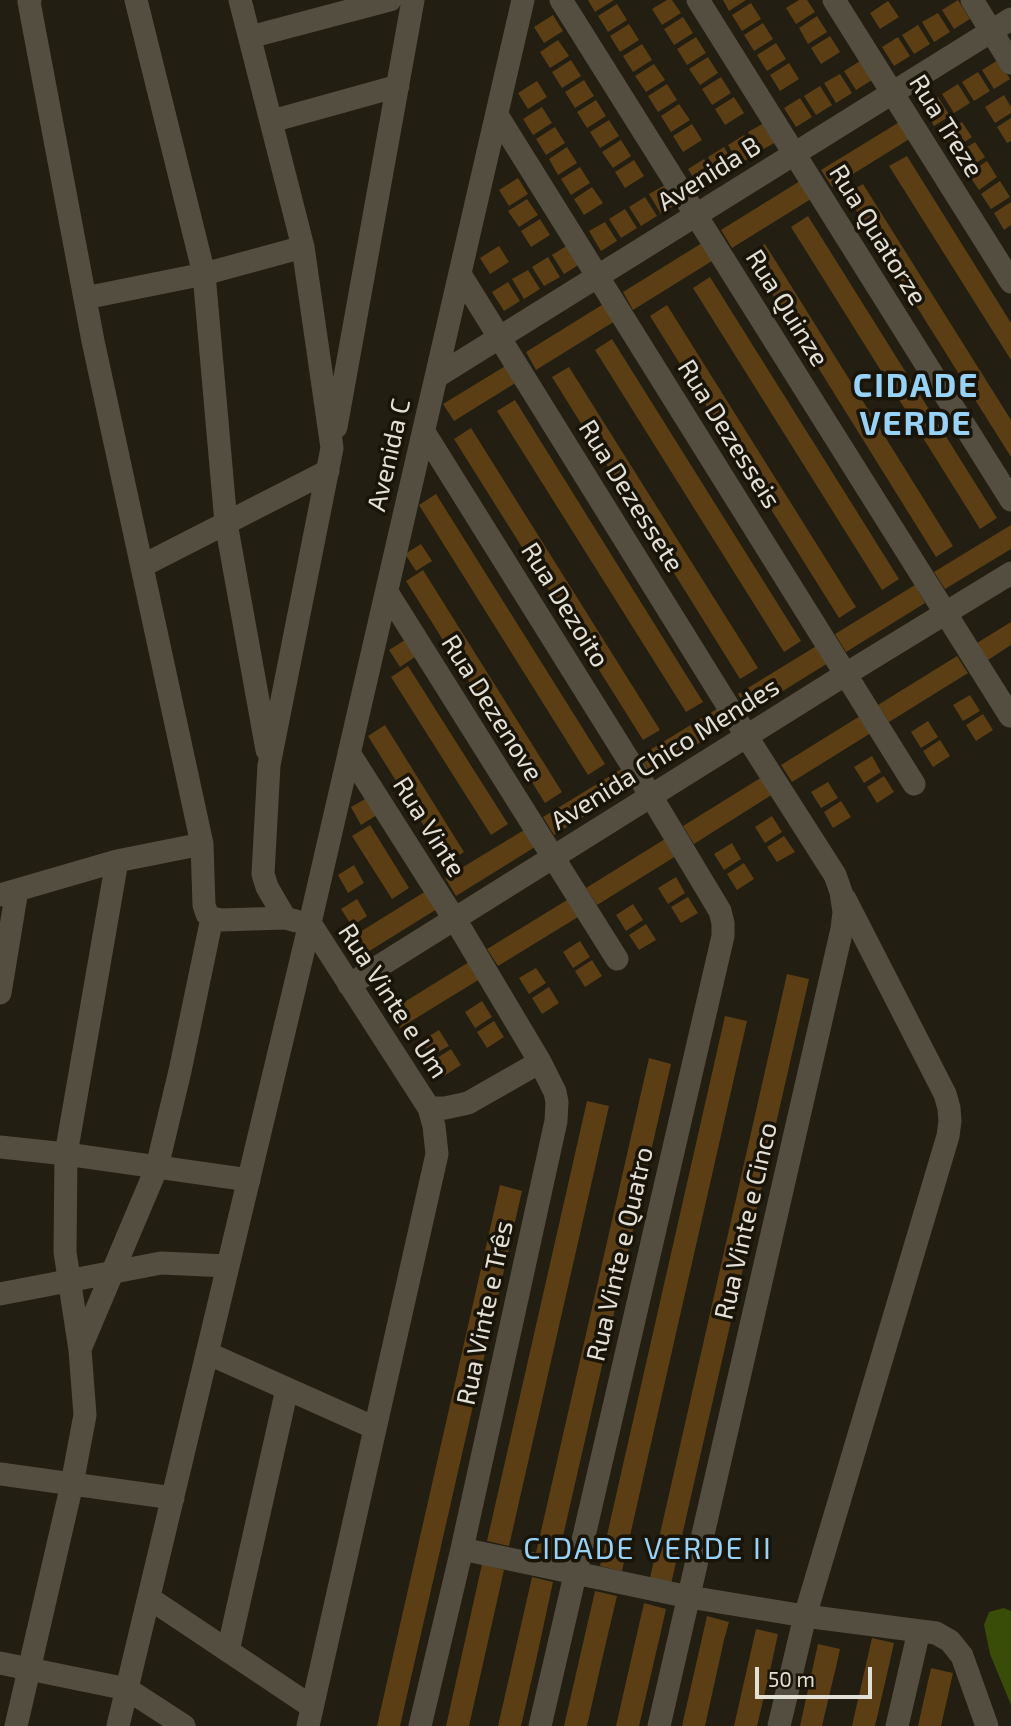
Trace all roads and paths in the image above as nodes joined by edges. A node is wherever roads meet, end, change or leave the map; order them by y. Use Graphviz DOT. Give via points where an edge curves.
graph roads {
  1 [pos="30,0"];
  2 [pos="136,0"];
  3 [pos="240,0"];
  4 [pos="390,0"];
  5 [pos="413,0"];
  6 [pos="523,0"];
  7 [pos="561,0"];
  8 [pos="698,0"];
  9 [pos="834,0"];
  10 [pos="971,0"];
  11 [pos="1011,19"];
  12 [pos="991,31"];
  13 [pos="250,37"];
  14 [pos="1011,63"];
  15 [pos="398,86"];
  16 [pos="892,93"];
  17 [pos="497,115"];
  18 [pos="272,121"];
  19 [pos="794,154"];
  20 [pos="696,215"];
  21 [pos="303,247"];
  22 [pos="205,274"];
  23 [pos="460,274"];
  24 [pos="598,276"];
  25 [pos="1011,282"];
  26 [pos="85,298"];
  27 [pos="500,337"];
  28 [pos="436,377"];
  29 [pos="424,432"];
  30 [pos="332,448"];
  31 [pos="328,471"];
  32 [pos="1011,500"];
  33 [pos="226,523"];
  34 [pos="142,566"];
  35 [pos="1011,573"];
  36 [pos="1011,589"];
  37 [pos="387,592"];
  38 [pos="949,619"];
  39 [pos="849,680"];
  40 [pos="1010,716"];
  41 [pos="751,742"];
  42 [pos="349,753"];
  43 [pos="269,765"];
  44 [pos="914,783"];
  45 [pos="655,802"];
  46 [pos="202,844"];
  47 [pos="117,862"];
  48 [pos="556,863"];
  49 [pos="841,891"];
  50 [pos="9,892"];
  51 [pos="212,918"];
  52 [pos="285,918"];
  53 [pos="310,923"];
  54 [pos="458,925"];
  55 [pos="617,959"];
  56 [pos="353,991"];
  57 [pos="0,993"];
  58 [pos="540,1062"];
  59 [pos="429,1108"];
  60 [pos="0,1147"];
  61 [pos="66,1154"];
  62 [pos="157,1167"];
  63 [pos="249,1180"];
  64 [pos="228,1266"];
  65 [pos="112,1273"];
  66 [pos="69,1281"];
  67 [pos="0,1294"];
  68 [pos="80,1350"];
  69 [pos="207,1353"];
  70 [pos="287,1389"];
  71 [pos="375,1428"];
  72 [pos="0,1474"];
  73 [pos="72,1484"];
  74 [pos="173,1498"];
  75 [pos="462,1549"];
  76 [pos="575,1574"];
  77 [pos="689,1597"];
  78 [pos="149,1598"];
  79 [pos="805,1616"];
  80 [pos="919,1631"];
  81 [pos="228,1651"];
  82 [pos="0,1663"];
  83 [pos="29,1669"];
  84 [pos="127,1689"];
  85 [pos="310,1717"];
  86 [pos="16,1726"];
  87 [pos="118,1726"];
  88 [pos="184,1726"];
  89 [pos="420,1726"];
  90 [pos="540,1726"];
  91 [pos="659,1726"];
  92 [pos="779,1726"];
  93 [pos="897,1726"];
  94 [pos="987,1726"];
  1 -- 26 [label="street"];
  2 -- 22 [label="street"];
  3 -- 13 [label="street"];
  4 -- 13 [label="street"];
  5 -- 15 [label="street"];
  6 -- 17 [label="street, Avenida C"];
  7 -- 20 [label="street, Rua Quinze"];
  8 -- 19 [label="street, Rua Quatorze"];
  9 -- 16 [label="street, Rua Treze"];
  10 -- 12 [label="street"];
  11 -- 12 [label="street, Avenida B"];
  12 -- 14 [label="street"];
  12 -- 16 [label="street, Avenida B"];
  13 -- 18 [label="street"];
  15 -- 18 [label="street"];
  15 -- 30 [label="street"];
  16 -- 19 [label="street, Avenida B"];
  16 -- 25 [label="street, Rua Treze"];
  17 -- 23 [label="street, Avenida C"];
  17 -- 24 [label="street, Rua Dezesseis"];
  18 -- 21 [label="street"];
  19 -- 20 [label="street, Avenida B"];
  19 -- 32 [label="street, Rua Quatorze"];
  20 -- 24 [label="street, Avenida B"];
  20 -- 38 [label="street, Rua Quinze"];
  21 -- 22 [label="street"];
  21 -- 30 [label="street"];
  22 -- 26 [label="street"];
  22 -- 33 [label="street"];
  23 -- 27 [label="street, Rua Dezessete"];
  23 -- 28 [label="street, Avenida C"];
  24 -- 27 [label="street, Avenida B"];
  24 -- 39 [label="street, Rua Dezesseis"];
  26 -- 34 [label="street"];
  27 -- 28 [label="street, Avenida B"];
  27 -- 41 [label="street, Rua Dezessete"];
  28 -- 29 [label="street, Avenida C"];
  29 -- 37 [label="street, Avenida C"];
  29 -- 45 [label="street, Rua Dezoito"];
  30 -- 31 [label="street"];
  31 -- 33 [label="street"];
  31 -- 43 [label="street"];
  33 -- 34 [label="street"];
  33 -- 43 [label="street"];
  34 -- 46 [label="street"];
  35 -- 38 [label="street, Avenida Chico Mendes"];
  36 -- 38 [label="street, Avenida Chico Mendes"];
  37 -- 42 [label="street, Avenida C"];
  37 -- 48 [label="street, Rua Dezenove"];
  38 -- 39 [label="street, Avenida Chico Mendes"];
  38 -- 40 [label="street, Rua Quinze"];
  39 -- 41 [label="street, Avenida Chico Mendes"];
  39 -- 44 [label="street, Rua Dezesseis"];
  41 -- 45 [label="street, Avenida Chico Mendes"];
  41 -- 49 [label="street, Rua Vinte e Cinco"];
  42 -- 53 [label="street, Avenida C"];
  42 -- 54 [label="street, Rua Vinte"];
  43 -- 52 [label="street" via="263,873"];
  45 -- 48 [label="street, Avenida Chico Mendes"];
  45 -- 76 [label="street, Rua Vinte e Quatro" via="720,911 723,936"];
  46 -- 47 [label="street"];
  46 -- 51 [label="street" via="204,905"];
  47 -- 50 [label="street"];
  47 -- 61 [label="street"];
  48 -- 54 [label="street, Avenida Chico Mendes"];
  48 -- 55 [label="street, Rua Dezenove"];
  49 -- 77 [label="street, Rua Vinte e Cinco" via="842,929"];
  49 -- 79 [label="street" via="945,1094 950,1122"];
  50 -- 57 [label="street"];
  51 -- 52 [label="street"];
  51 -- 62 [label="street"];
  52 -- 53 [label="street"];
  53 -- 56 [label="street, Rua Vinte e Um"];
  53 -- 63 [label="street, Avenida C"];
  54 -- 56 [label="street, Avenida Chico Mendes"];
  54 -- 58 [label="street, Rua Vinte e Três"];
  56 -- 59 [label="street, Rua Vinte e Um"];
  58 -- 59 [label="street" via="468,1103"];
  58 -- 75 [label="street, Rua Vinte e Três" via="555,1092 556,1121"];
  59 -- 71 [label="street" via="437,1154"];
  60 -- 61 [label="street"];
  61 -- 62 [label="street"];
  61 -- 66 [label="street"];
  62 -- 63 [label="street"];
  62 -- 65 [label="street"];
  63 -- 64 [label="street, Avenida C"];
  64 -- 65 [label="street" via="161,1263"];
  64 -- 69 [label="street, Avenida C"];
  65 -- 66 [label="street"];
  65 -- 68 [label="street"];
  66 -- 67 [label="street"];
  66 -- 68 [label="street"];
  68 -- 73 [label="street" via="85,1415"];
  69 -- 70 [label="street"];
  69 -- 74 [label="street, Avenida C"];
  70 -- 71 [label="street"];
  70 -- 81 [label="street"];
  71 -- 85 [label="street"];
  72 -- 73 [label="street"];
  73 -- 74 [label="street"];
  73 -- 83 [label="street"];
  74 -- 78 [label="street, Avenida C"];
  75 -- 76 [label="street"];
  75 -- 89 [label="street, Rua Vinte e Três"];
  76 -- 77 [label="street"];
  76 -- 90 [label="street, Rua Vinte e Quatro"];
  77 -- 79 [label="street"];
  77 -- 91 [label="street, Rua Vinte e Cinco"];
  78 -- 81 [label="street"];
  78 -- 84 [label="street, Avenida C"];
  79 -- 80 [label="street"];
  79 -- 92 [label="street"];
  80 -- 93 [label="street"];
  80 -- 94 [label="street" via="950,1641 962,1656"];
  81 -- 85 [label="street"];
  82 -- 83 [label="street"];
  83 -- 84 [label="street"];
  83 -- 86 [label="street"];
  84 -- 87 [label="street, Avenida C"];
  84 -- 88 [label="street"];
}
